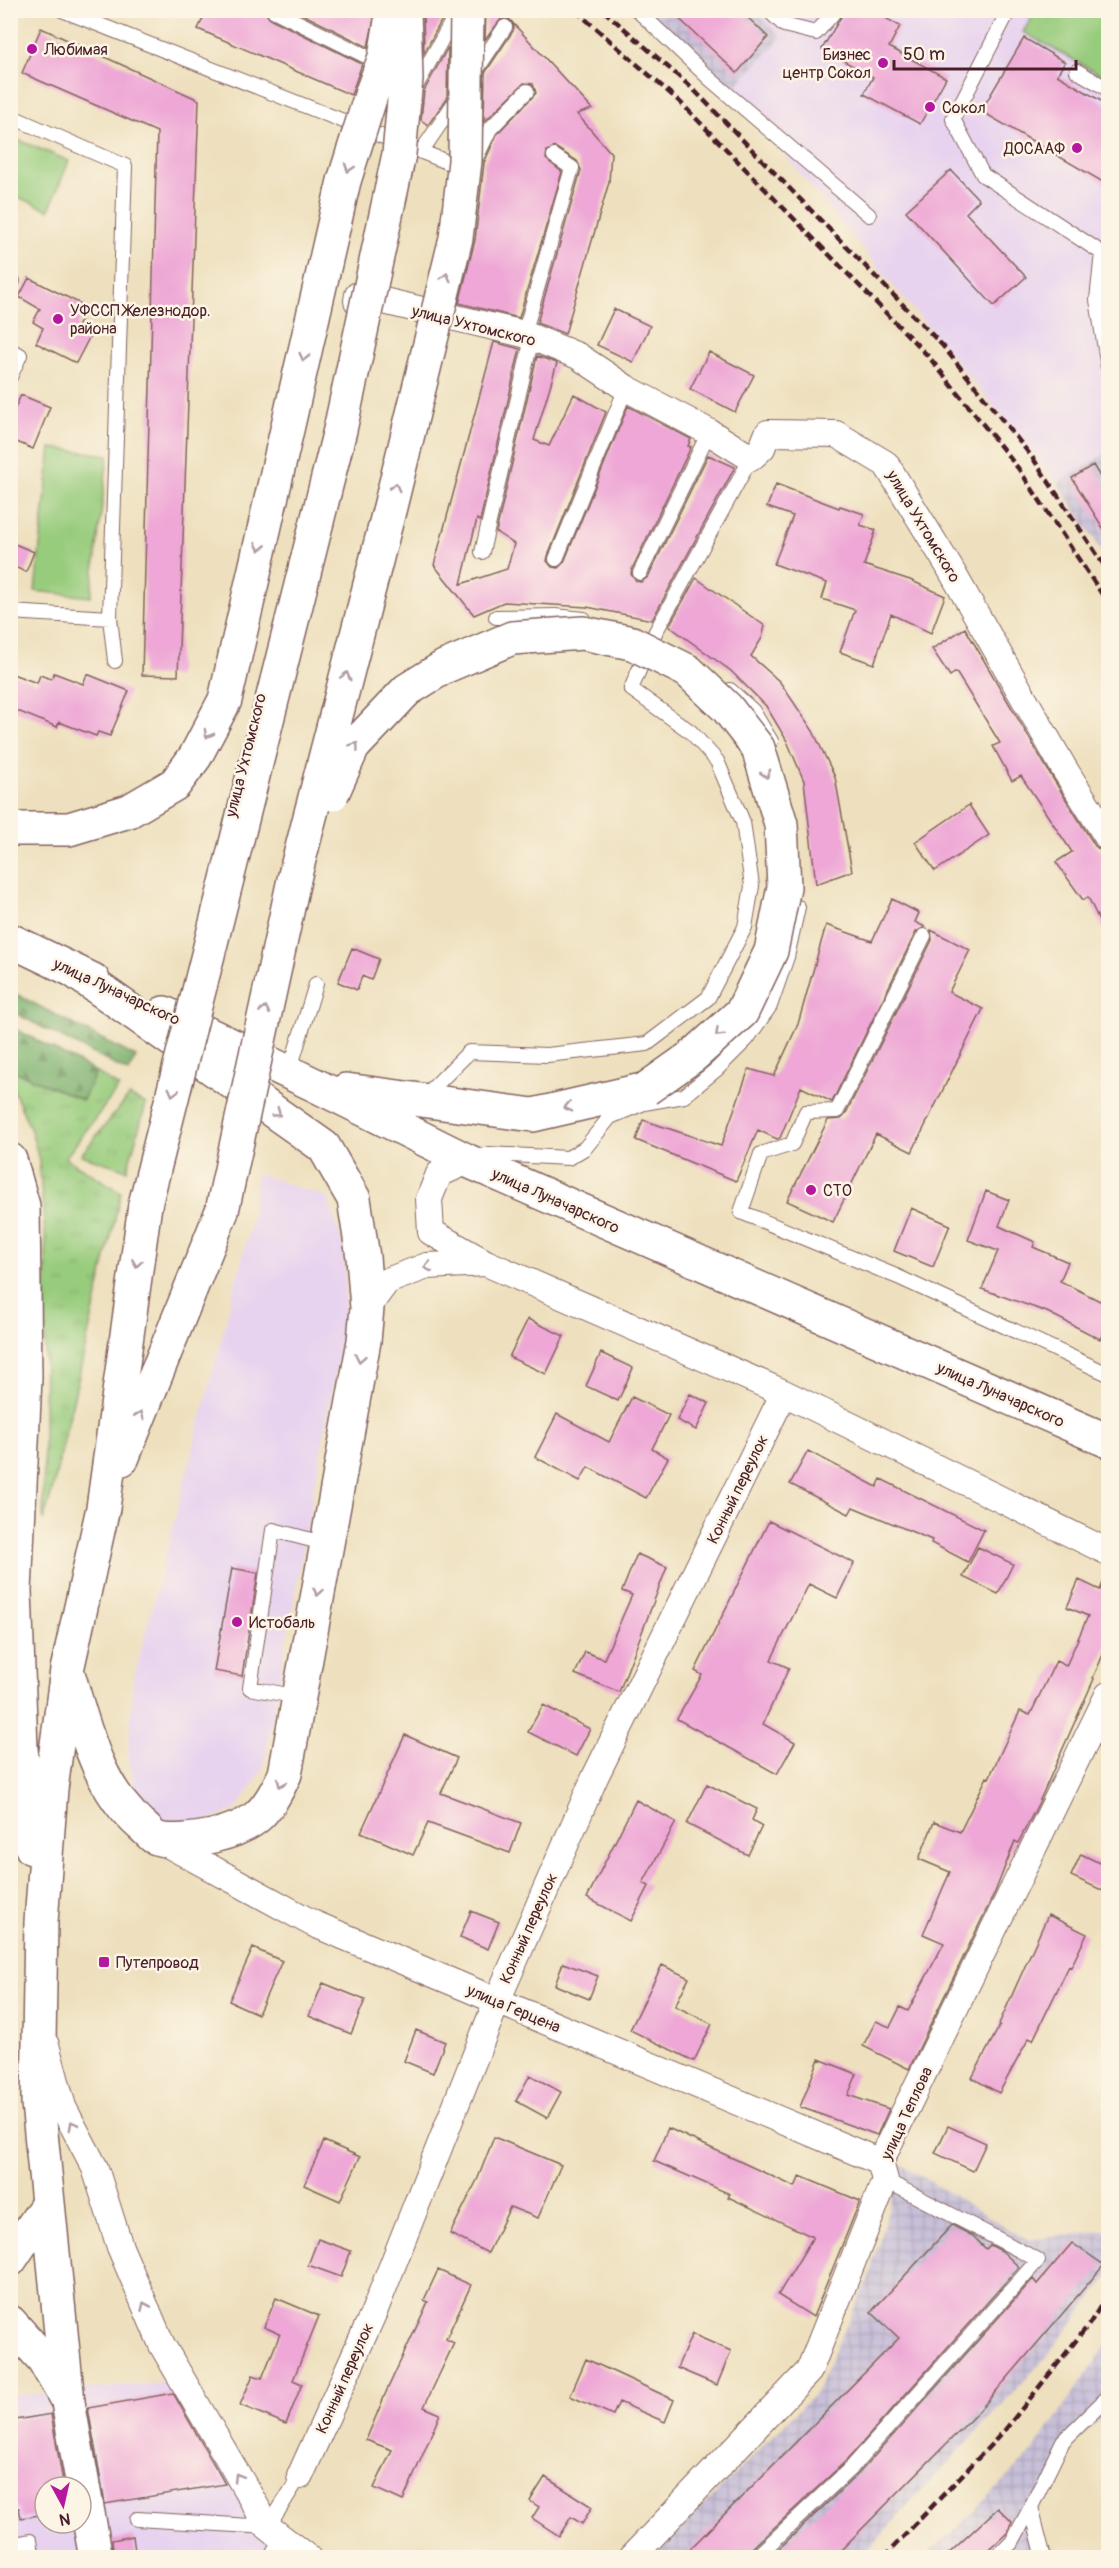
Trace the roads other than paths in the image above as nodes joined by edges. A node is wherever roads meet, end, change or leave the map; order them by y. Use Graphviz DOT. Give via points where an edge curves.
graph roads {
  1 [pos="62,10"];
  2 [pos="273,10"];
  3 [pos="392,10"];
  4 [pos="405,10"];
  5 [pos="458,10"];
  6 [pos="467,10"];
  7 [pos="637,10"];
  8 [pos="768,10"];
  9 [pos="836,10"];
  10 [pos="1009,10"];
  11 [pos="505,27"];
  12 [pos="380,63"];
  13 [pos="1077,71"];
  14 [pos="1108,89"];
  15 [pos="527,91"];
  16 [pos="10,116"];
  17 [pos="351,123"];
  18 [pos="386,139"];
  19 [pos="421,152"];
  20 [pos="383,155"];
  21 [pos="554,156"];
  22 [pos="380,173"];
  23 [pos="869,216"];
  24 [pos="358,295"];
  25 [pos="528,336"];
  26 [pos="10,350"];
  27 [pos="1108,367"];
  28 [pos="10,376"];
  29 [pos="626,388"];
  30 [pos="709,432"];
  31 [pos="751,458"];
  32 [pos="482,552"];
  33 [pos="556,559"];
  34 [pos="639,573"];
  35 [pos="10,612"];
  36 [pos="496,616"];
  37 [pos="110,618"];
  38 [pos="598,621"];
  39 [pos="631,629"];
  40 [pos="659,638"];
  41 [pos="682,653"];
  42 [pos="115,662"];
  43 [pos="701,665"];
  44 [pos="719,679"];
  45 [pos="771,741"];
  46 [pos="10,829"];
  47 [pos="1108,838"];
  48 [pos="295,875"];
  49 [pos="798,907"];
  50 [pos="924,936"];
  51 [pos="10,940"];
  52 [pos="74,971"];
  53 [pos="316,984"];
  54 [pos="179,1020"];
  55 [pos="302,1078"];
  56 [pos="420,1101"];
  57 [pos="10,1160"];
  58 [pos="468,1161"];
  59 [pos="486,1263"];
  60 [pos="367,1308"];
  61 [pos="1108,1374"];
  62 [pos="784,1393"];
  63 [pos="1108,1442"];
  64 [pos="102,1508"];
  65 [pos="327,1544"];
  66 [pos="1108,1552"];
  67 [pos="67,1671"];
  68 [pos="1108,1695"];
  69 [pos="299,1697"];
  70 [pos="156,1838"];
  71 [pos="41,1922"];
  72 [pos="497,2001"];
  73 [pos="39,2019"];
  74 [pos="883,2171"];
  75 [pos="47,2205"];
  76 [pos="10,2260"];
  77 [pos="10,2322"];
  78 [pos="1108,2397"];
  79 [pos="68,2402"];
  80 [pos="300,2476"];
  81 [pos="1031,2507"];
  82 [pos="137,2519"];
  83 [pos="273,2540"];
  84 [pos="10,2545"];
  85 [pos="33,2558"];
  86 [pos="96,2558"];
  87 [pos="308,2558"];
  88 [pos="631,2558"];
  89 [pos="755,2558"];
  90 [pos="996,2558"];
  91 [pos="1044,2558"];
  1 -- 17 [label="lane"];
  2 -- 12 [label="lane"];
  3 -- 46 [label="main road, one-way, bridge" via="385,57 344,181 225,700 195,757 175,784 129,811 69,829"];
  4 -- 12 [label="lane"];
  4 -- 64 [label="main road, one-way, bridge" via="406,79 399,154 340,430 145,1205"];
  5 -- 18 [label="lane"];
  48 -- 6 [label="main road, one-way, bridge" via="456,238 465,162"];
  7 -- 23 [label="lane" via="710,79"];
  8 -- 9 [label="lane" via="784,25 816,33"];
  10 -- 27 [label="lane" via="953,119 983,175 1102,253 1097,300"];
  11 -- 19 [label="lane"];
  12 -- 17 [label="lane"];
  13 -- 14 [label="lane"];
  15 -- 19 [label="lane" via="490,129 470,171"];
  16 -- 37 [label="lane" via="125,166"];
  17 -- 18 [label="lane"];
  18 -- 19 [label="lane"];
  18 -- 20 [label="lane"];
  21 -- 25 [label="lane" via="572,168"];
  22 -- 24 [label="lane"];
  24 -- 25 [label="street, улица Ухтомского"];
  24 -- 54 [label="street, улица Ухтомского"];
  25 -- 29 [label="street, улица Ухтомского" via="578,357"];
  25 -- 32 [label="lane"];
  26 -- 28 [label="lane" via="20,355"];
  29 -- 30 [label="street, улица Ухтомского"];
  29 -- 33 [label="lane"];
  30 -- 31 [label="street, улица Ухтомского"];
  30 -- 34 [label="lane"];
  31 -- 40 [label="lane"];
  31 -- 47 [label="street, улица Ухтомского" via="762,448 768,433 836,434 886,464"];
  35 -- 37 [label="lane"];
  36 -- 38 [label="lane"];
  37 -- 42 [label="lane"];
  39 -- 40 [label="lane"];
  40 -- 56 [label="lane" via="631,689 691,732 717,761 743,822 752,886 745,927 708,998 648,1044 547,1055 469,1052"];
  41 -- 43 [label="lane"];
  44 -- 45 [label="lane" via="753,711"];
  48 -- 56 [label="main road, one-way, bridge" via="353,747 407,690 444,667 512,638 583,633 632,643 688,670 727,708 758,748 782,824 784,887 771,951 742,1012 694,1055 646,1089 533,1115"];
  64 -- 48 [label="main road, one-way, bridge" via="222,1211"];
  49 -- 58 [label="lane" via="787,957 770,1006 747,1039 684,1096 644,1103 610,1117 585,1148 568,1158 489,1154"];
  50 -- 61 [label="lane" via="837,1111 806,1112 792,1144 761,1154 741,1212 898,1277"];
  51 -- 52 [label="main road, улица Луначарского"];
  52 -- 54 [label="main road, улица Луначарского"];
  52 -- 60 [label="main road, one-way" via="324,1147 354,1199"];
  53 -- 55 [label="lane"];
  54 -- 55 [label="main road, улица Луначарского"];
  55 -- 56 [label="main road"];
  55 -- 58 [label="main road, улица Луначарского"];
  57 -- 71 [label="main road" via="24,1206 25,1378 15,1591 21,1749"];
  58 -- 59 [label="street" via="439,1174 429,1199 431,1232"];
  58 -- 63 [label="main road, улица Луначарского"];
  59 -- 60 [label="street, one-way" via="427,1266 387,1281"];
  59 -- 62 [label="street"];
  60 -- 65 [label="main road, one-way"];
  62 -- 66 [label="street"];
  62 -- 72 [label="street, Конный переулок" via="595,1777"];
  64 -- 67 [label="main road"];
  65 -- 69 [label="main road, one-way"];
  65 -- 69 [label="lane" via="273,1530 249,1688"];
  67 -- 70 [label="main road" via="96,1762 124,1810"];
  67 -- 71 [label="main road" via="51,1789"];
  68 -- 74 [label="street, улица Теплова"];
  69 -- 70 [label="main road, one-way" via="285,1774 271,1803 255,1820 226,1833 193,1840"];
  70 -- 72 [label="street, улица Герцена" via="312,1923"];
  71 -- 73 [label="main road"];
  72 -- 74 [label="street, улица Герцена"];
  72 -- 80 [label="street, Конный переулок" via="374,2313"];
  73 -- 75 [label="main road" via="38,2103"];
  83 -- 73 [label="street, one-way" via="162,2345 120,2247 95,2169 63,2107"];
  74 -- 88 [label="street, улица Теплова" via="809,2372"];
  74 -- 89 [label="lane" via="1038,2260 852,2466"];
  75 -- 76 [label="main road"];
  75 -- 79 [label="main road"];
  77 -- 79 [label="main road" via="44,2360"];
  78 -- 81 [label="lane" via="1063,2441"];
  79 -- 86 [label="main road, bridge"];
  80 -- 83 [label="lane"];
  81 -- 90 [label="lane" via="1012,2542"];
  81 -- 91 [label="lane"];
  82 -- 83 [label="lane"];
  83 -- 87 [label="street"];
  84 -- 85 [label="lane" via="30,2541"];
}
